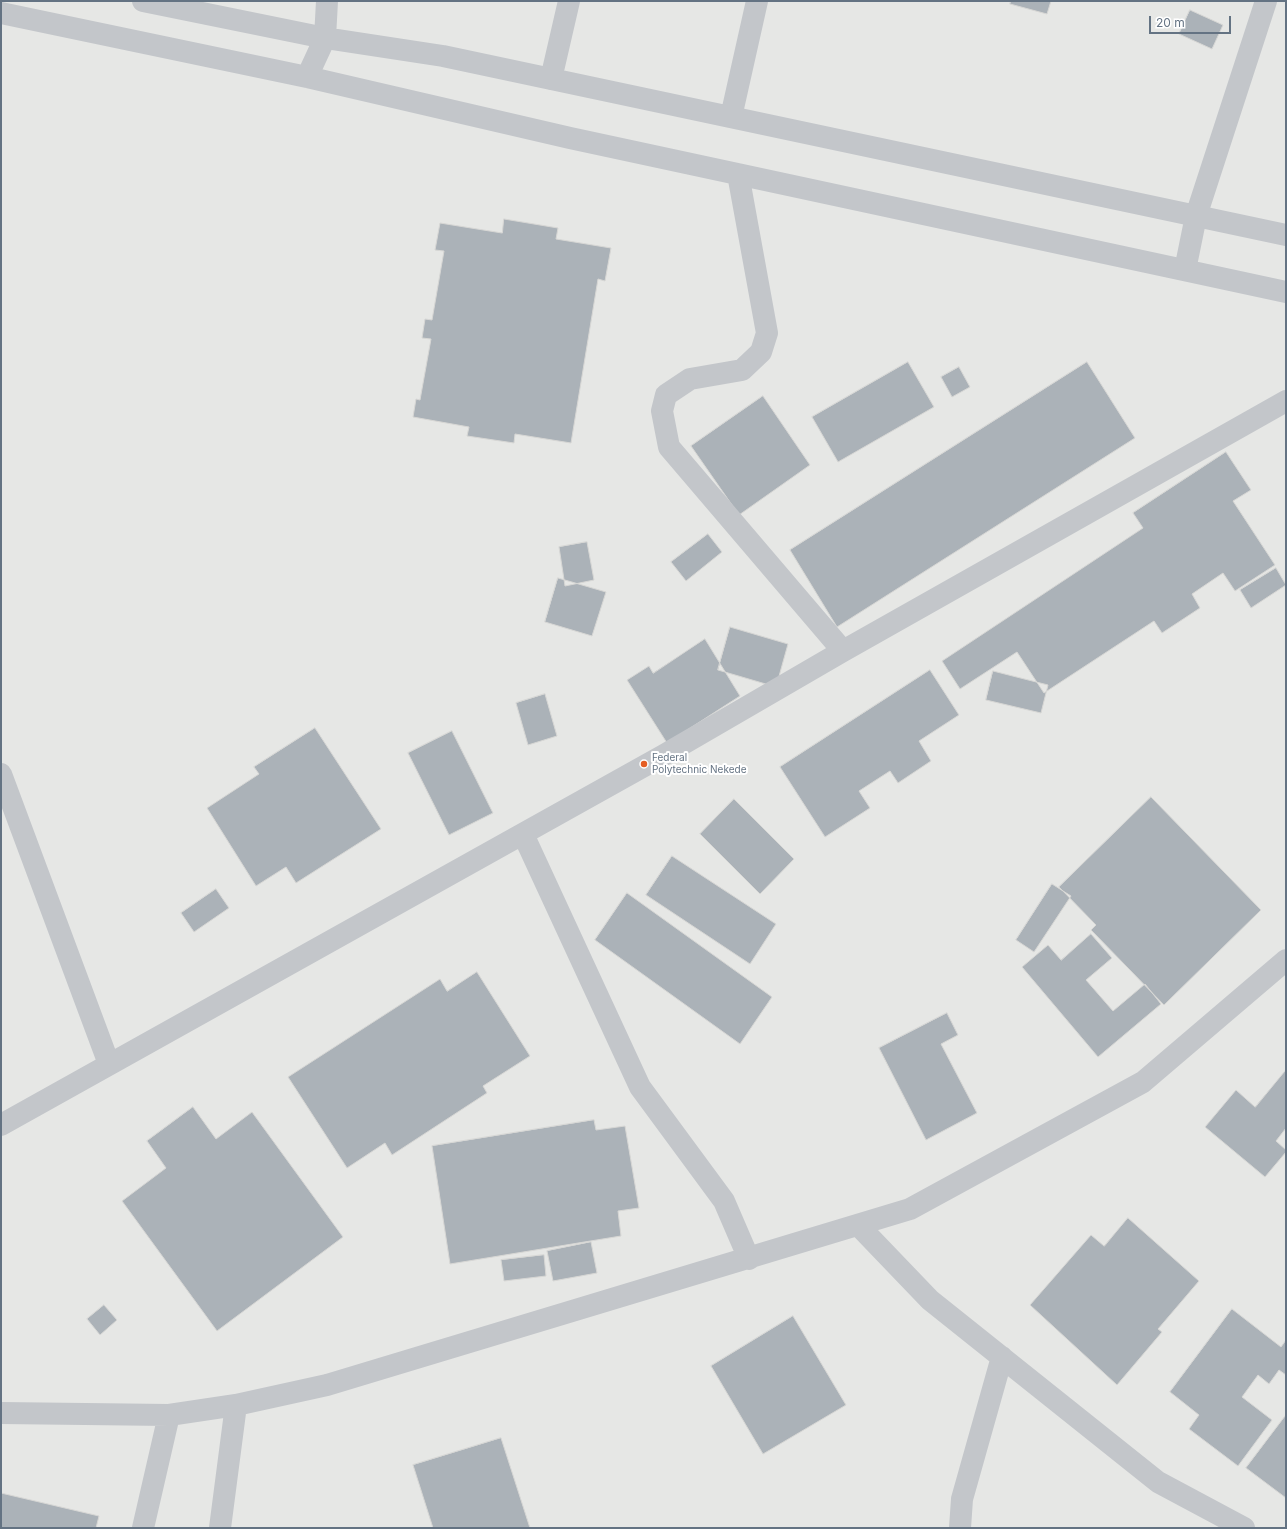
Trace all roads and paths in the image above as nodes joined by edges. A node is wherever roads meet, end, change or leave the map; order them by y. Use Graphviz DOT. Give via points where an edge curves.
graph roads {
  1 [pos="143,1"];
  2 [pos="327,1"];
  3 [pos="569,1"];
  4 [pos="757,1"];
  5 [pos="1266,1"];
  6 [pos="1,12"];
  7 [pos="325,38"];
  8 [pos="307,77"];
  9 [pos="552,79"];
  10 [pos="731,117"];
  11 [pos="738,174"];
  12 [pos="1196,216"];
  13 [pos="1286,235"];
  14 [pos="1185,270"];
  15 [pos="1286,292"];
  16 [pos="1286,401"];
  17 [pos="843,651"];
  18 [pos="1,774"];
  19 [pos="523,834"];
  20 [pos="1286,960"];
  21 [pos="109,1064"];
  22 [pos="1,1125"];
  23 [pos="860,1226"];
  24 [pos="749,1259"];
  25 [pos="1002,1357"];
  26 [pos="236,1405"];
  27 [pos="1,1413"];
  28 [pos="169,1415"];
  29 [pos="143,1528"];
  30 [pos="220,1528"];
  31 [pos="960,1528"];
  32 [pos="1244,1528"];
  1 -- 7 [label="street"];
  2 -- 7 [label="street"];
  3 -- 9 [label="street"];
  4 -- 10 [label="street"];
  5 -- 12 [label="street"];
  6 -- 8 [label="street"];
  7 -- 8 [label="street"];
  7 -- 9 [label="street" via="443,56"];
  8 -- 11 [label="street"];
  9 -- 10 [label="street"];
  10 -- 12 [label="street"];
  11 -- 14 [label="street"];
  11 -- 17 [label="street" via="767,332 761,352 742,370 690,379 666,395 662,411 669,447"];
  12 -- 13 [label="street"];
  12 -- 14 [label="street"];
  14 -- 15 [label="street"];
  16 -- 17 [label="street"];
  17 -- 19 [label="street"];
  18 -- 21 [label="street"];
  19 -- 21 [label="street"];
  19 -- 24 [label="street" via="640,1087 724,1201"];
  20 -- 23 [label="street" via="1143,1082 910,1210"];
  21 -- 22 [label="street"];
  23 -- 24 [label="street"];
  23 -- 25 [label="street" via="930,1300"];
  24 -- 26 [label="street" via="327,1385"];
  25 -- 31 [label="street" via="962,1500"];
  25 -- 32 [label="street" via="1158,1482"];
  26 -- 28 [label="street"];
  26 -- 30 [label="street"];
  27 -- 28 [label="street"];
  28 -- 29 [label="street"];
}
